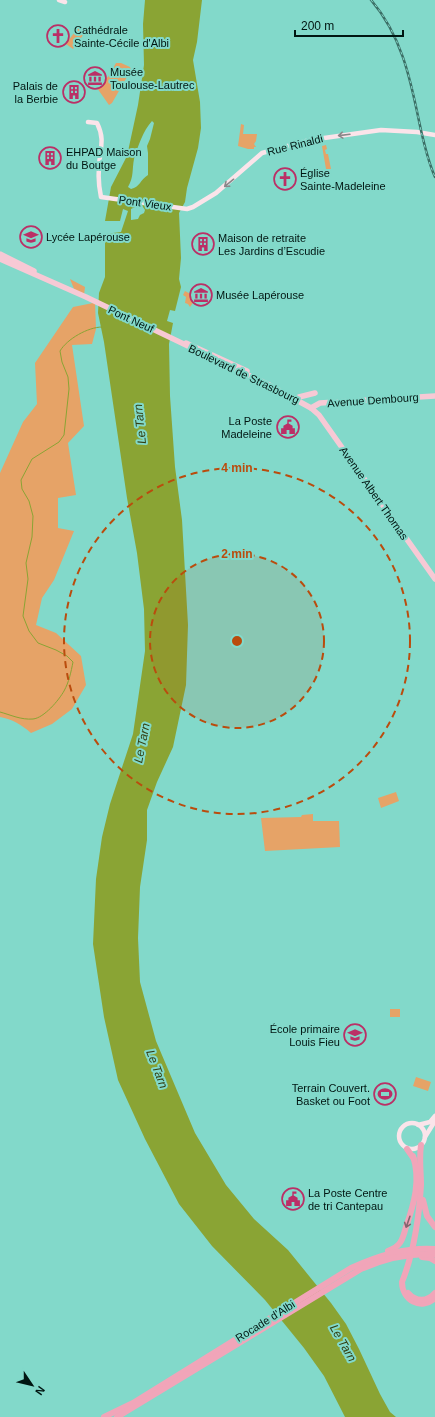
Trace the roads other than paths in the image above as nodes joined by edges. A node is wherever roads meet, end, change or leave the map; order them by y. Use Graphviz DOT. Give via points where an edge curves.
graph roads {
  1 [pos="59,0"];
  2 [pos="65,2"];
  3 [pos="88,122"];
  4 [pos="435,135"];
  5 [pos="186,209"];
  6 [pos="0,254"];
  7 [pos="0,259"];
  8 [pos="71,291"];
  9 [pos="175,340"];
  10 [pos="315,393"];
  11 [pos="435,396"];
  12 [pos="299,397"];
  13 [pos="312,408"];
  14 [pos="435,579"];
  15 [pos="435,1116"];
  16 [pos="435,1121"];
  17 [pos="418,1125"];
  18 [pos="425,1137"];
  19 [pos="421,1145"];
  20 [pos="407,1149"];
  21 [pos="413,1156"];
  22 [pos="420,1157"];
  23 [pos="418,1221"];
  24 [pos="435,1227"];
  25 [pos="435,1249"];
  26 [pos="417,1253"];
  27 [pos="435,1254"];
  28 [pos="402,1255"];
  29 [pos="435,1261"];
  30 [pos="351,1268"];
  31 [pos="342,1276"];
  32 [pos="405,1276"];
  33 [pos="435,1293"];
  34 [pos="435,1298"];
  35 [pos="259,1328"];
  36 [pos="104,1417"];
  37 [pos="117,1417"];
  1 -- 2 [label="street"];
  3 -- 5 [label="street, Pont Vieux" via="97,123 102,138 99,186 103,197"];
  4 -- 5 [label="street, Rue Rinaldi, one-way" via="381,130 310,140 262,153 216,193"];
  6 -- 8 [label="main road" via="65,285"];
  7 -- 8 [label="main road"];
  8 -- 9 [label="main road, Pont Neuf"];
  9 -- 12 [label="main road, Boulevard de Strasbourg" via="194,346"];
  9 -- 13 [label="main road, Boulevard de Strasbourg"];
  10 -- 12 [label="main road"];
  11 -- 13 [label="main road, Avenue Dembourg" via="320,403"];
  12 -- 13 [label="main road, Boulevard de Strasbourg"];
  13 -- 14 [label="main road, Avenue Albert Thomas"];
  15 -- 17 [label="street" via="430,1122"];
  16 -- 18 [label="street"];
  17 -- 18 [label="street"];
  17 -- 20 [label="street" via="407,1124 400,1131 399,1141"];
  18 -- 19 [label="street"];
  19 -- 20 [label="street"];
  19 -- 22 [label="highway"];
  20 -- 21 [label="highway"];
  21 -- 23 [label="highway" via="418,1169"];
  21 -- 30 [label="highway, one-way" via="416,1165 415,1199 402,1240 394,1249"];
  22 -- 23 [label="highway"];
  22 -- 24 [label="highway" via="423,1204 427,1216"];
  23 -- 32 [label="highway"];
  25 -- 26 [label="highway, Rocade d'Albi"];
  26 -- 27 [label="highway, Rocade d'Albi"];
  26 -- 28 [label="highway, Rocade d'Albi"];
  26 -- 29 [label="highway"];
  28 -- 30 [label="highway, Rocade d'Albi" via="370,1260"];
  28 -- 31 [label="highway, Rocade d'Albi"];
  30 -- 31 [label="highway, Rocade d'Albi"];
  31 -- 35 [label="highway, Rocade d'Albi"];
  32 -- 33 [label="highway" via="406,1289 411,1296 424,1300"];
  32 -- 34 [label="highway" via="402,1288 408,1299 424,1304"];
  35 -- 36 [label="highway, Rocade d'Albi" via="133,1403"];
  35 -- 37 [label="highway, Rocade d'Albi"];
}
